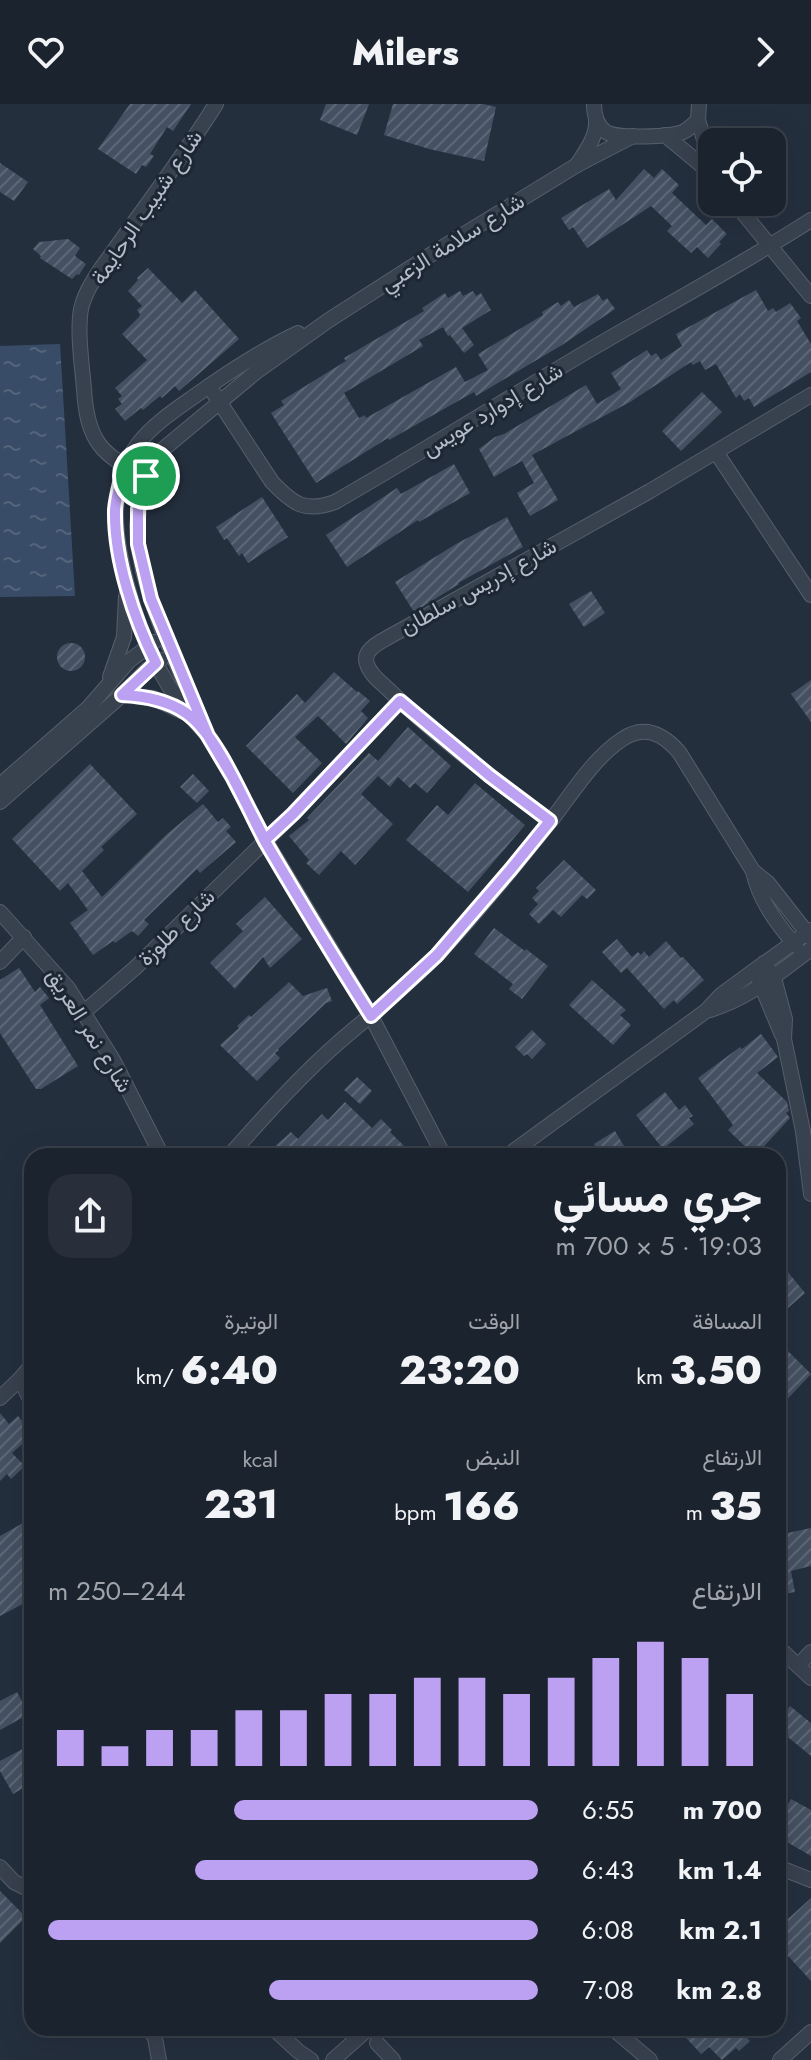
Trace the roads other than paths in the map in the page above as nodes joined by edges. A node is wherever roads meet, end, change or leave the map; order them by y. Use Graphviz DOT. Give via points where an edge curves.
graph roads {
  1 [pos="216,104"];
  2 [pos="580,104"];
  3 [pos="701,110"];
  4 [pos="595,113"];
  5 [pos="665,135"];
  6 [pos="633,136"];
  7 [pos="698,162"];
  8 [pos="577,165"];
  9 [pos="745,216"];
  10 [pos="811,220"];
  11 [pos="769,247"];
  12 [pos="811,296"];
  13 [pos="329,320"];
  14 [pos="209,386"];
  15 [pos="811,395"];
  16 [pos="220,402"];
  17 [pos="716,452"];
  18 [pos="124,467"];
  19 [pos="146,476"];
  20 [pos="125,576"];
  21 [pos="811,595"];
  22 [pos="164,635"];
  23 [pos="148,646"];
  24 [pos="172,653"];
  25 [pos="156,663"];
  26 [pos="107,685"];
  27 [pos="122,695"];
  28 [pos="400,701"];
  29 [pos="188,714"];
  30 [pos="208,736"];
  31 [pos="0,785"];
  32 [pos="0,802"];
  33 [pos="550,821"];
  34 [pos="265,840"];
  35 [pos="753,871"];
  36 [pos="1,910"];
  37 [pos="810,933"];
  38 [pos="24,937"];
  39 [pos="792,942"];
  40 [pos="807,952"];
  41 [pos="0,962"];
  42 [pos="760,966"];
  43 [pos="768,982"];
  44 [pos="706,1011"];
  45 [pos="84,1012"];
  46 [pos="371,1016"];
  47 [pos="807,1130"];
  48 [pos="158,1148"];
  49 [pos="236,1148"];
  50 [pos="440,1148"];
  51 [pos="518,1148"];
  52 [pos="811,1194"];
  53 [pos="24,1374"];
  54 [pos="20,1379"];
  55 [pos="24,1387"];
  56 [pos="0,1398"];
  57 [pos="811,1652"];
  58 [pos="786,1655"];
  59 [pos="798,1666"];
  60 [pos="811,1678"];
  61 [pos="0,1867"];
  62 [pos="786,1870"];
  63 [pos="811,1880"];
  64 [pos="24,1887"];
  65 [pos="811,2032"];
  66 [pos="154,2036"];
  67 [pos="282,2036"];
  68 [pos="360,2036"];
  69 [pos="622,2036"];
  70 [pos="377,2043"];
  71 [pos="159,2060"];
  72 [pos="311,2060"];
  73 [pos="333,2060"];
  74 [pos="393,2060"];
  75 [pos="650,2060"];
  76 [pos="780,2060"];
  1 -- 18 [label="street, شارع شبيب الرحايمة" via="103,266 81,308 89,426 94,439"];
  2 -- 4 [label="street"];
  3 -- 5 [label="street" via="684,132"];
  4 -- 6 [label="street" via="610,134"];
  4 -- 8 [label="street" via="597,127"];
  5 -- 6 [label="street"];
  5 -- 7 [label="street"];
  6 -- 8 [label="street, شارع سلامة الزعبي"];
  8 -- 13 [label="street, شارع سلامة الزعبي"];
  9 -- 11 [label="street"];
  10 -- 11 [label="street, شارع إدوارد عويس"];
  11 -- 12 [label="street"];
  11 -- 16 [label="street, شارع إدوارد عويس" via="323,506 299,505 285,496"];
  13 -- 14 [label="street, شارع سلامة الزعبي" via="282,341"];
  13 -- 16 [label="street, شارع سلامة الزعبي"];
  14 -- 16 [label="street, شارع إدوارد عويس"];
  14 -- 18 [label="street, شارع سلامة الزعبي" via="150,431"];
  15 -- 17 [label="street, شارع إدريس سلطان"];
  16 -- 19 [label="street, شارع سلامة الزعبي" via="161,451"];
  17 -- 21 [label="street"];
  17 -- 28 [label="street, شارع إدريس سلطان" via="376,644 366,656 367,664"];
  18 -- 19 [label="street, شارع شبيب الرحايمة"];
  18 -- 20 [label="street, شارع سلامة الزعبي" via="115,509"];
  19 -- 22 [label="street, شارع سلامة الزعبي" via="138,509 138,544"];
  20 -- 23 [label="street, شارع سلامة الزعبي"];
  20 -- 26 [label="street" via="124,637"];
  22 -- 23 [label="street"];
  22 -- 24 [label="street, شارع سلامة الزعبي"];
  23 -- 25 [label="street, شارع سلامة الزعبي"];
  23 -- 26 [label="street"];
  24 -- 25 [label="street"];
  24 -- 30 [label="street, شارع سلامة الزعبي"];
  25 -- 27 [label="street"];
  25 -- 29 [label="street, شارع سلامة الزعبي"];
  26 -- 31 [label="street"];
  27 -- 29 [label="street" via="153,698"];
  27 -- 32 [label="street"];
  28 -- 33 [label="street, شارع إدريس سلطان"];
  28 -- 34 [label="street, شارع طلوزة"];
  29 -- 30 [label="street, شارع سلامة الزعبي"];
  30 -- 34 [label="street, شارع سلامة الزعبي"];
  33 -- 35 [label="street" via="622,739 634,732 655,733 679,752"];
  33 -- 46 [label="street" via="437,955"];
  34 -- 45 [label="street, شارع طلوزة"];
  34 -- 46 [label="street, شارع سلامة الزعبي"];
  35 -- 37 [label="street"];
  35 -- 39 [label="street" via="767,908"];
  36 -- 38 [label="street, شارع نمر العريق"];
  37 -- 39 [label="street"];
  38 -- 41 [label="street"];
  38 -- 45 [label="street, شارع نمر العريق"];
  39 -- 40 [label="street"];
  39 -- 42 [label="street"];
  40 -- 43 [label="street"];
  42 -- 43 [label="street"];
  42 -- 44 [label="street"];
  43 -- 44 [label="street"];
  43 -- 47 [label="street"];
  44 -- 51 [label="street"];
  45 -- 48 [label="street, شارع نمر العريق"];
  46 -- 49 [label="street" via="301,1077"];
  46 -- 50 [label="street, شارع سلامة الزعبي"];
  47 -- 52 [label="street"];
  53 -- 54 [label="street"];
  54 -- 55 [label="street"];
  54 -- 56 [label="street"];
  57 -- 59 [label="street"];
  58 -- 59 [label="street"];
  59 -- 60 [label="street"];
  61 -- 64 [label="street"];
  62 -- 63 [label="street"];
  65 -- 76 [label="street"];
  66 -- 71 [label="street"];
  67 -- 72 [label="street"];
  68 -- 73 [label="street"];
  69 -- 75 [label="street"];
  70 -- 74 [label="street"];
}
